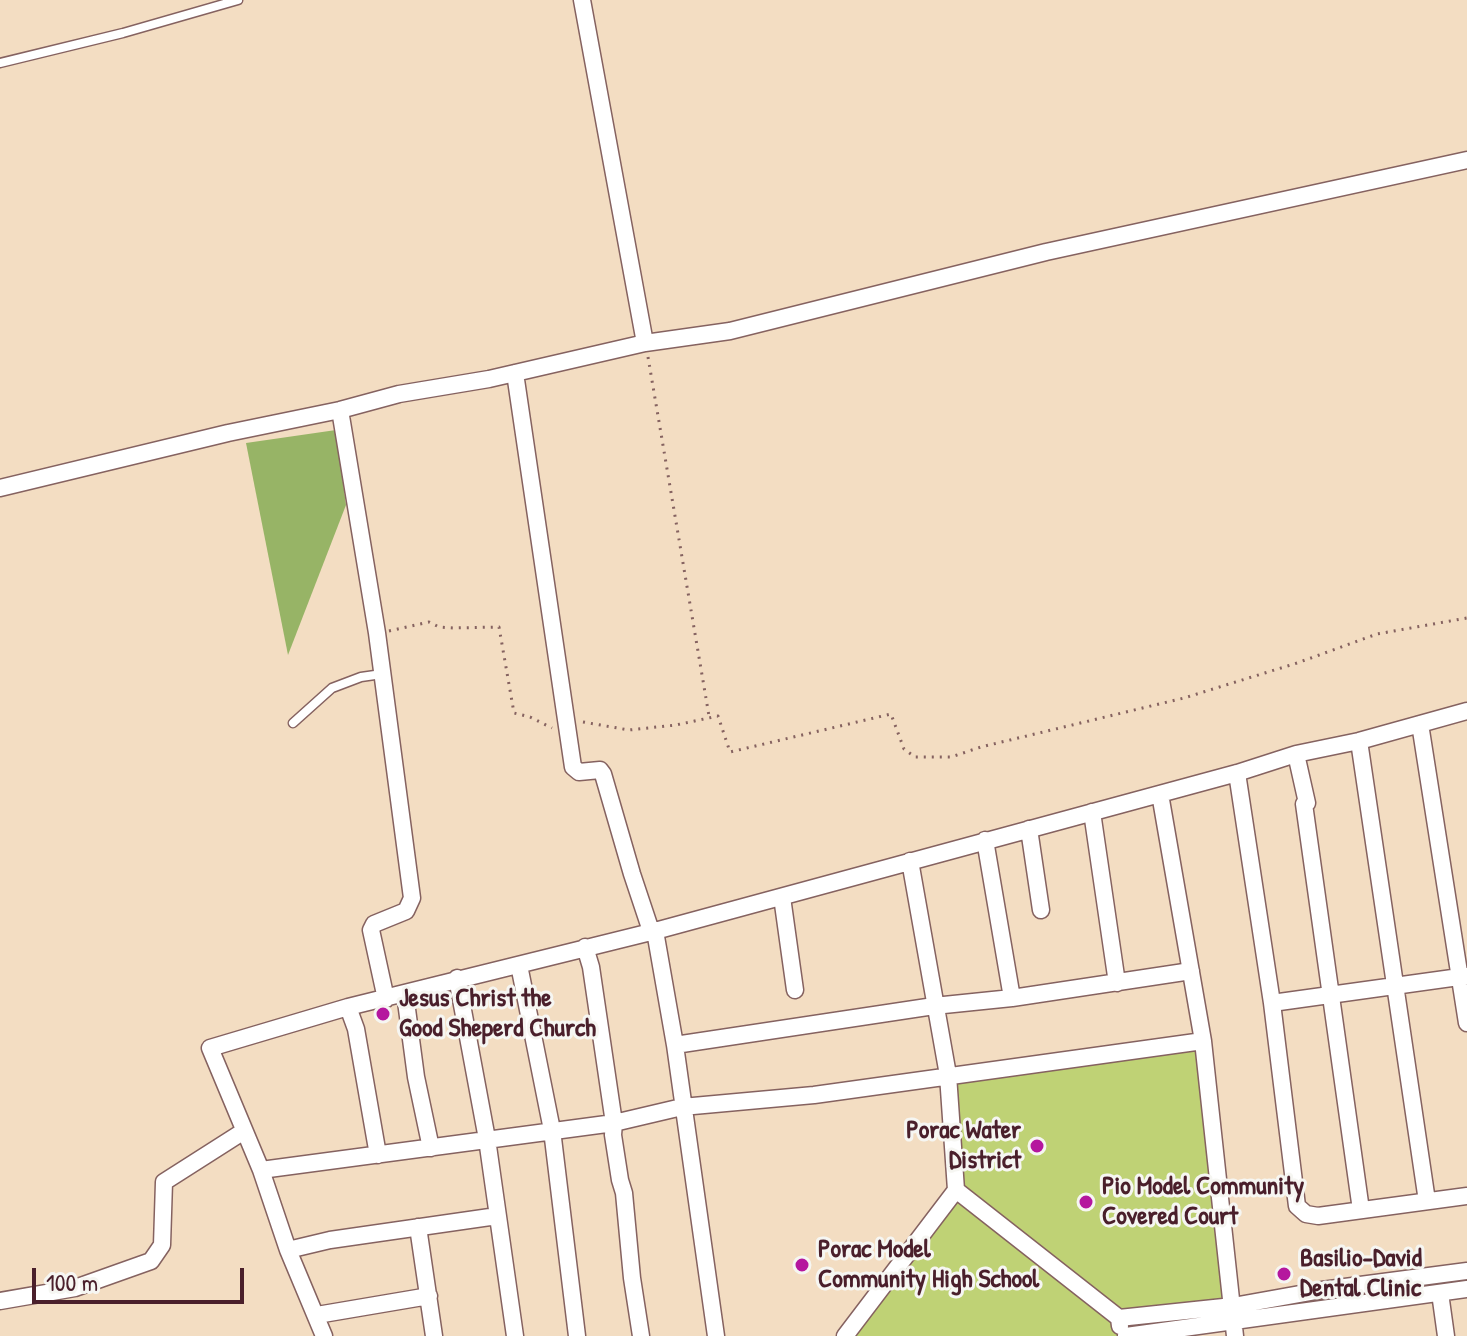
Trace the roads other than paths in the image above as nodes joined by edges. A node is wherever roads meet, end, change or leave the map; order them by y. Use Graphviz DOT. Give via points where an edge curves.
graph roads {
  1 [pos="238,0"];
  2 [pos="582,0"];
  3 [pos="0,63"];
  4 [pos="1467,160"];
  5 [pos="645,343"];
  6 [pos="515,373"];
  7 [pos="340,410"];
  8 [pos="0,488"];
  9 [pos="383,674"];
  10 [pos="1467,711"];
  11 [pos="293,723"];
  12 [pos="1420,724"];
  13 [pos="1359,741"];
  14 [pos="1296,754"];
  15 [pos="1237,773"];
  16 [pos="1160,794"];
  17 [pos="1092,812"];
  18 [pos="1029,829"];
  19 [pos="985,840"];
  20 [pos="910,861"];
  21 [pos="782,897"];
  22 [pos="1041,910"];
  23 [pos="653,931"];
  24 [pos="585,947"];
  25 [pos="519,965"];
  26 [pos="1191,971"];
  27 [pos="1464,976"];
  28 [pos="457,978"];
  29 [pos="1117,983"];
  30 [pos="1396,986"];
  31 [pos="795,990"];
  32 [pos="405,994"];
  33 [pos="1332,994"];
  34 [pos="1012,998"];
  35 [pos="386,999"];
  36 [pos="1272,1003"];
  37 [pos="934,1006"];
  38 [pos="348,1007"];
  39 [pos="1467,1023"];
  40 [pos="1203,1041"];
  41 [pos="675,1045"];
  42 [pos="948,1075"];
  43 [pos="682,1107"];
  44 [pos="614,1123"];
  45 [pos="552,1130"];
  46 [pos="244,1131"];
  47 [pos="487,1139"];
  48 [pos="431,1148"];
  49 [pos="378,1155"];
  50 [pos="261,1170"];
  51 [pos="956,1190"];
  52 [pos="1467,1196"];
  53 [pos="1427,1201"];
  54 [pos="1361,1210"];
  55 [pos="497,1216"];
  56 [pos="418,1227"];
  57 [pos="288,1250"];
  58 [pos="1467,1271"];
  59 [pos="1467,1289"];
  60 [pos="1440,1293"];
  61 [pos="429,1296"];
  62 [pos="0,1301"];
  63 [pos="317,1315"];
  64 [pos="1119,1318"];
  65 [pos="1234,1321"];
  66 [pos="324,1336"];
  67 [pos="434,1336"];
  68 [pos="515,1336"];
  69 [pos="577,1336"];
  70 [pos="641,1336"];
  71 [pos="716,1336"];
  72 [pos="845,1336"];
  73 [pos="1124,1336"];
  74 [pos="1446,1336"];
  1 -- 3 [label="lane"];
  2 -- 5 [label="street"];
  4 -- 5 [label="street" via="1046,252 730,331"];
  5 -- 6 [label="street"];
  6 -- 7 [label="street"];
  6 -- 23 [label="street" via="573,767 603,774"];
  7 -- 8 [label="street"];
  7 -- 9 [label="street"];
  9 -- 11 [label="lane" via="332,688"];
  9 -- 35 [label="street" via="412,898 406,911 371,930"];
  10 -- 12 [label="street"];
  12 -- 13 [label="street"];
  12 -- 27 [label="street"];
  13 -- 14 [label="street"];
  13 -- 30 [label="street"];
  14 -- 15 [label="street"];
  14 -- 33 [label="street"];
  15 -- 16 [label="street"];
  15 -- 36 [label="street"];
  16 -- 17 [label="street"];
  16 -- 26 [label="street"];
  17 -- 18 [label="street"];
  17 -- 29 [label="street"];
  18 -- 19 [label="street"];
  18 -- 22 [label="street"];
  19 -- 20 [label="street"];
  19 -- 34 [label="street"];
  20 -- 21 [label="street"];
  20 -- 37 [label="street"];
  21 -- 23 [label="street"];
  21 -- 31 [label="street"];
  23 -- 24 [label="street"];
  23 -- 41 [label="street"];
  24 -- 25 [label="street"];
  24 -- 44 [label="street"];
  25 -- 28 [label="street"];
  25 -- 45 [label="street"];
  26 -- 29 [label="street"];
  26 -- 40 [label="street"];
  27 -- 30 [label="street"];
  27 -- 39 [label="street"];
  28 -- 32 [label="street"];
  28 -- 47 [label="street"];
  29 -- 34 [label="street"];
  30 -- 33 [label="street"];
  30 -- 53 [label="street"];
  32 -- 35 [label="street"];
  32 -- 48 [label="street"];
  33 -- 36 [label="street"];
  33 -- 54 [label="street"];
  34 -- 37 [label="street"];
  35 -- 38 [label="street"];
  36 -- 54 [label="street" via="1297,1206 1314,1216"];
  37 -- 41 [label="street"];
  37 -- 42 [label="street"];
  38 -- 46 [label="street" via="210,1048"];
  38 -- 49 [label="street"];
  40 -- 42 [label="street"];
  40 -- 65 [label="street"];
  41 -- 43 [label="street"];
  42 -- 43 [label="street"];
  42 -- 51 [label="street"];
  43 -- 44 [label="street"];
  43 -- 71 [label="street"];
  44 -- 45 [label="street"];
  44 -- 70 [label="street"];
  45 -- 47 [label="street"];
  45 -- 69 [label="street"];
  46 -- 50 [label="street"];
  46 -- 62 [label="street" via="164,1182 162,1245 151,1261 75,1288"];
  47 -- 48 [label="street"];
  47 -- 55 [label="street"];
  48 -- 49 [label="street"];
  49 -- 50 [label="street"];
  50 -- 57 [label="street"];
  51 -- 64 [label="street"];
  51 -- 72 [label="street"];
  52 -- 53 [label="street"];
  53 -- 54 [label="street"];
  55 -- 56 [label="street"];
  55 -- 68 [label="street"];
  56 -- 57 [label="street"];
  56 -- 61 [label="street"];
  57 -- 63 [label="street"];
  58 -- 65 [label="street" via="1322,1290"];
  59 -- 60 [label="street"];
  60 -- 65 [label="street"];
  60 -- 74 [label="street"];
  61 -- 63 [label="street"];
  61 -- 67 [label="street"];
  63 -- 66 [label="street"];
  64 -- 65 [label="street"];
  64 -- 73 [label="street"];
  65 -- 73 [label="street"];
}
